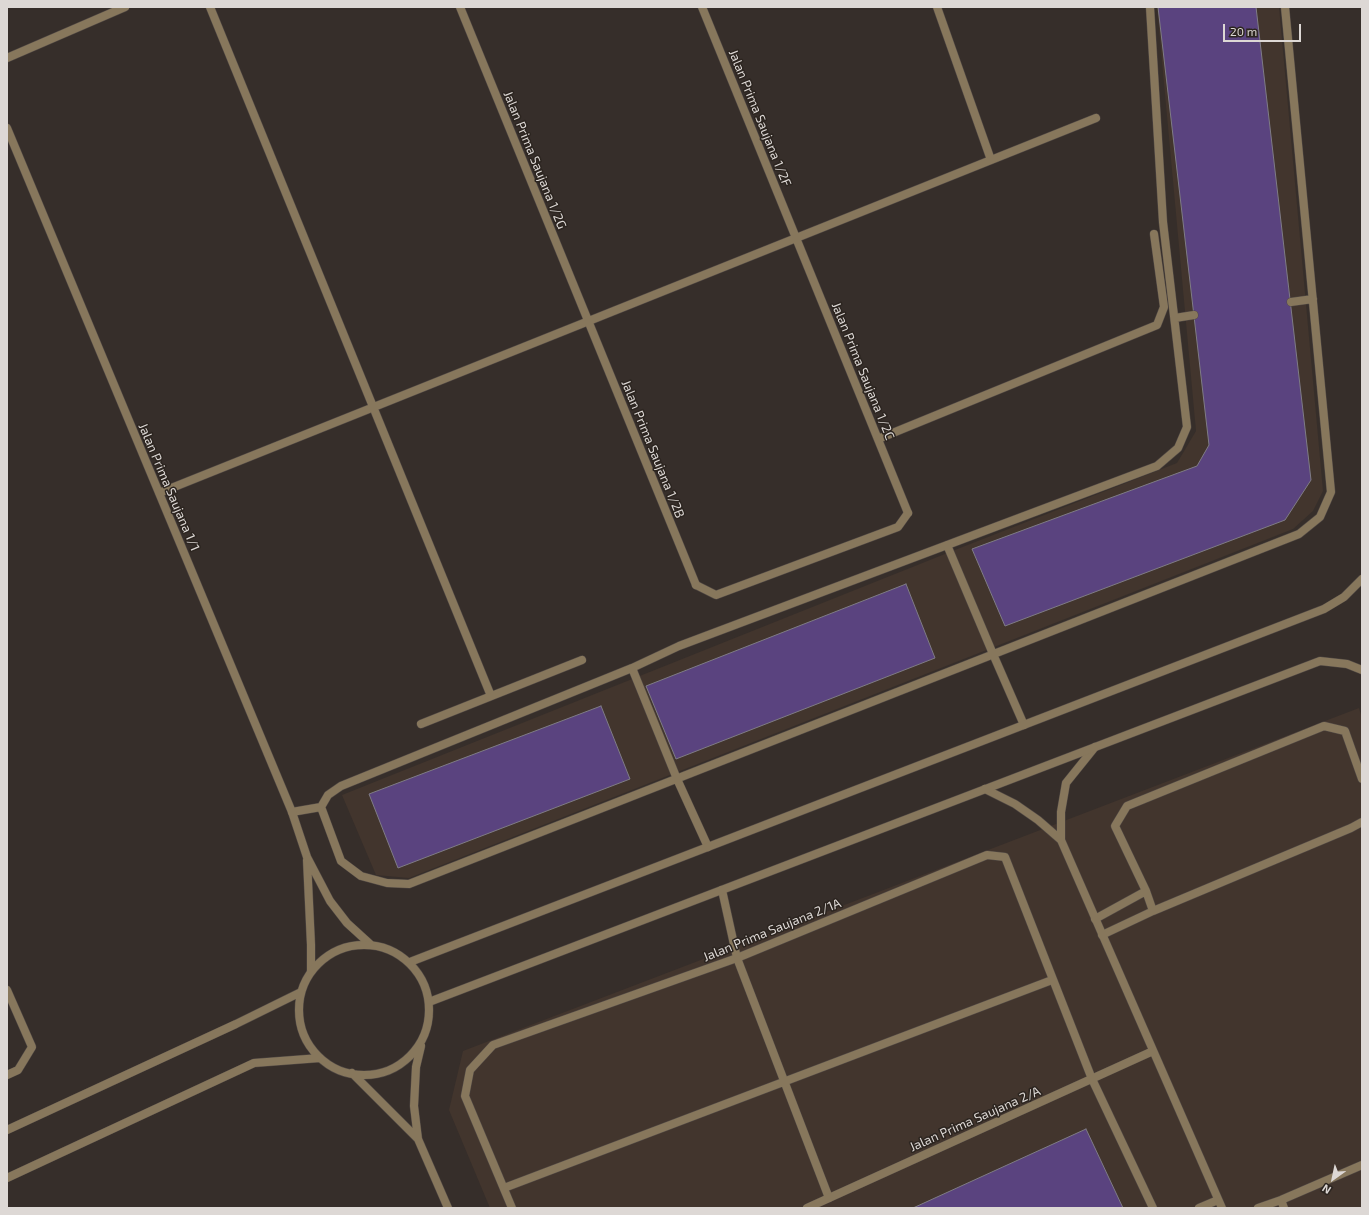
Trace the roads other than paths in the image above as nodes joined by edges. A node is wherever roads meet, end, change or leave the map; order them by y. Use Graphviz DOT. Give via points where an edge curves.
graph roads {
  1 [pos="125,7"];
  2 [pos="210,7"];
  3 [pos="460,7"];
  4 [pos="702,7"];
  5 [pos="937,7"];
  6 [pos="1150,7"];
  7 [pos="1285,7"];
  8 [pos="7,58"];
  9 [pos="1096,118"];
  10 [pos="7,128"];
  11 [pos="991,160"];
  12 [pos="1154,234"];
  13 [pos="796,238"];
  14 [pos="1312,299"];
  15 [pos="1291,302"];
  16 [pos="1194,315"];
  17 [pos="1175,318"];
  18 [pos="588,322"];
  19 [pos="373,407"];
  20 [pos="878,439"];
  21 [pos="159,493"];
  22 [pos="908,513"];
  23 [pos="947,545"];
  24 [pos="1362,579"];
  25 [pos="993,654"];
  26 [pos="582,660"];
  27 [pos="632,668"];
  28 [pos="1362,670"];
  29 [pos="491,696"];
  30 [pos="421,724"];
  31 [pos="1024,725"];
  32 [pos="1095,747"];
  33 [pos="677,779"];
  34 [pos="1362,779"];
  35 [pos="985,789"];
  36 [pos="321,807"];
  37 [pos="292,812"];
  38 [pos="1362,822"];
  39 [pos="1061,840"];
  40 [pos="708,847"];
  41 [pos="307,857"];
  42 [pos="722,890"];
  43 [pos="1146,891"];
  44 [pos="1153,911"];
  45 [pos="1095,919"];
  46 [pos="1102,935"];
  47 [pos="370,944"];
  48 [pos="736,958"];
  49 [pos="410,962"];
  50 [pos="311,971"];
  51 [pos="1052,980"];
  52 [pos="7,990"];
  53 [pos="301,992"];
  54 [pos="429,1002"];
  55 [pos="422,1041"];
  56 [pos="1153,1051"];
  57 [pos="320,1058"];
  58 [pos="352,1074"];
  59 [pos="7,1075"];
  60 [pos="1092,1079"];
  61 [pos="784,1082"];
  62 [pos="7,1130"];
  63 [pos="418,1139"];
  64 [pos="1362,1165"];
  65 [pos="7,1178"];
  66 [pos="504,1188"];
  67 [pos="829,1198"];
  68 [pos="1218,1200"];
  69 [pos="1280,1200"];
  70 [pos="448,1208"];
  71 [pos="512,1208"];
  72 [pos="807,1208"];
  73 [pos="1153,1208"];
  74 [pos="1199,1208"];
  75 [pos="1222,1208"];
  76 [pos="1258,1208"];
  77 [pos="1284,1208"];
  1 -- 8 [label="street"];
  2 -- 19 [label="street"];
  3 -- 18 [label="street, Jalan Prima Saujana 1/2G"];
  4 -- 13 [label="street, Jalan Prima Saujana 1/2F"];
  5 -- 11 [label="street"];
  6 -- 17 [label="street" via="1163,222"];
  7 -- 14 [label="street"];
  9 -- 11 [label="street"];
  10 -- 21 [label="street, Jalan Prima Saujana 1/1"];
  11 -- 13 [label="street"];
  12 -- 20 [label="street" via="1164,307 1157,325"];
  13 -- 18 [label="street"];
  13 -- 20 [label="street, Jalan Prima Saujana 1/2C"];
  14 -- 15 [label="street"];
  14 -- 25 [label="street" via="1331,492 1320,517 1299,534"];
  16 -- 17 [label="street"];
  17 -- 23 [label="street" via="1187,427 1178,448 1157,466"];
  18 -- 19 [label="street"];
  18 -- 22 [label="street, Jalan Prima Saujana 1/2B" via="696,585 716,595 898,527"];
  19 -- 21 [label="street"];
  19 -- 29 [label="street"];
  20 -- 22 [label="street, Jalan Prima Saujana 1/2C"];
  21 -- 37 [label="street, Jalan Prima Saujana 1/1"];
  23 -- 25 [label="street"];
  23 -- 27 [label="street" via="679,646"];
  24 -- 31 [label="street" via="1344,597 1324,609"];
  25 -- 31 [label="street"];
  25 -- 33 [label="street"];
  26 -- 29 [label="street"];
  27 -- 33 [label="street"];
  27 -- 36 [label="street" via="341,786 328,795"];
  28 -- 32 [label="street" via="1347,664 1320,661"];
  29 -- 30 [label="street"];
  31 -- 40 [label="street"];
  32 -- 35 [label="street"];
  32 -- 39 [label="street" via="1066,783"];
  33 -- 36 [label="street" via="409,884 387,883 361,876 341,861"];
  33 -- 40 [label="street"];
  34 -- 43 [label="street" via="1345,731 1324,726 1127,806 1114,826"];
  35 -- 39 [label="street" via="1015,804"];
  35 -- 42 [label="street"];
  36 -- 37 [label="street"];
  37 -- 41 [label="street, Jalan Prima Saujana 1/1"];
  38 -- 44 [label="street"];
  39 -- 45 [label="street"];
  40 -- 49 [label="street"];
  41 -- 47 [label="street" via="330,901 347,923"];
  41 -- 50 [label="street"];
  42 -- 48 [label="street"];
  42 -- 54 [label="street"];
  43 -- 44 [label="street"];
  43 -- 45 [label="street"];
  44 -- 46 [label="street"];
  45 -- 46 [label="street"];
  46 -- 56 [label="street"];
  47 -- 49 [label="street" via="391,950"];
  47 -- 50 [label="street" via="347,946 327,956"];
  48 -- 51 [label="street, Jalan Prima Saujana 2/1A" via="987,856 1005,857"];
  48 -- 61 [label="street"];
  48 -- 66 [label="street, Jalan Prima Saujana 2/1A" via="493,1045 470,1070 465,1096"];
  49 -- 54 [label="street" via="424,981"];
  50 -- 53 [label="street"];
  51 -- 60 [label="street, Jalan Prima Saujana 2/1A"];
  51 -- 61 [label="street"];
  52 -- 59 [label="street" via="32,1047 18,1070"];
  53 -- 57 [label="street" via="301,1027 309,1044"];
  53 -- 62 [label="street"];
  54 -- 55 [label="street" via="428,1026"];
  55 -- 58 [label="street" via="412,1055 385,1072"];
  55 -- 63 [label="street" via="416,1068 414,1106"];
  56 -- 60 [label="street, Jalan Prima Saujana 2/A"];
  56 -- 68 [label="street"];
  57 -- 58 [label="street" via="335,1068"];
  57 -- 65 [label="street" via="254,1063"];
  58 -- 63 [label="street"];
  60 -- 67 [label="street, Jalan Prima Saujana 2/A"];
  60 -- 73 [label="street, Jalan Prima Saujana 2/1A"];
  61 -- 66 [label="street"];
  61 -- 67 [label="street"];
  63 -- 70 [label="street"];
  64 -- 69 [label="street"];
  66 -- 71 [label="street, Jalan Prima Saujana 2/1A"];
  67 -- 72 [label="street, Jalan Prima Saujana 2/A"];
  68 -- 74 [label="street"];
  68 -- 75 [label="street"];
  69 -- 76 [label="street"];
  69 -- 77 [label="street"];
}
